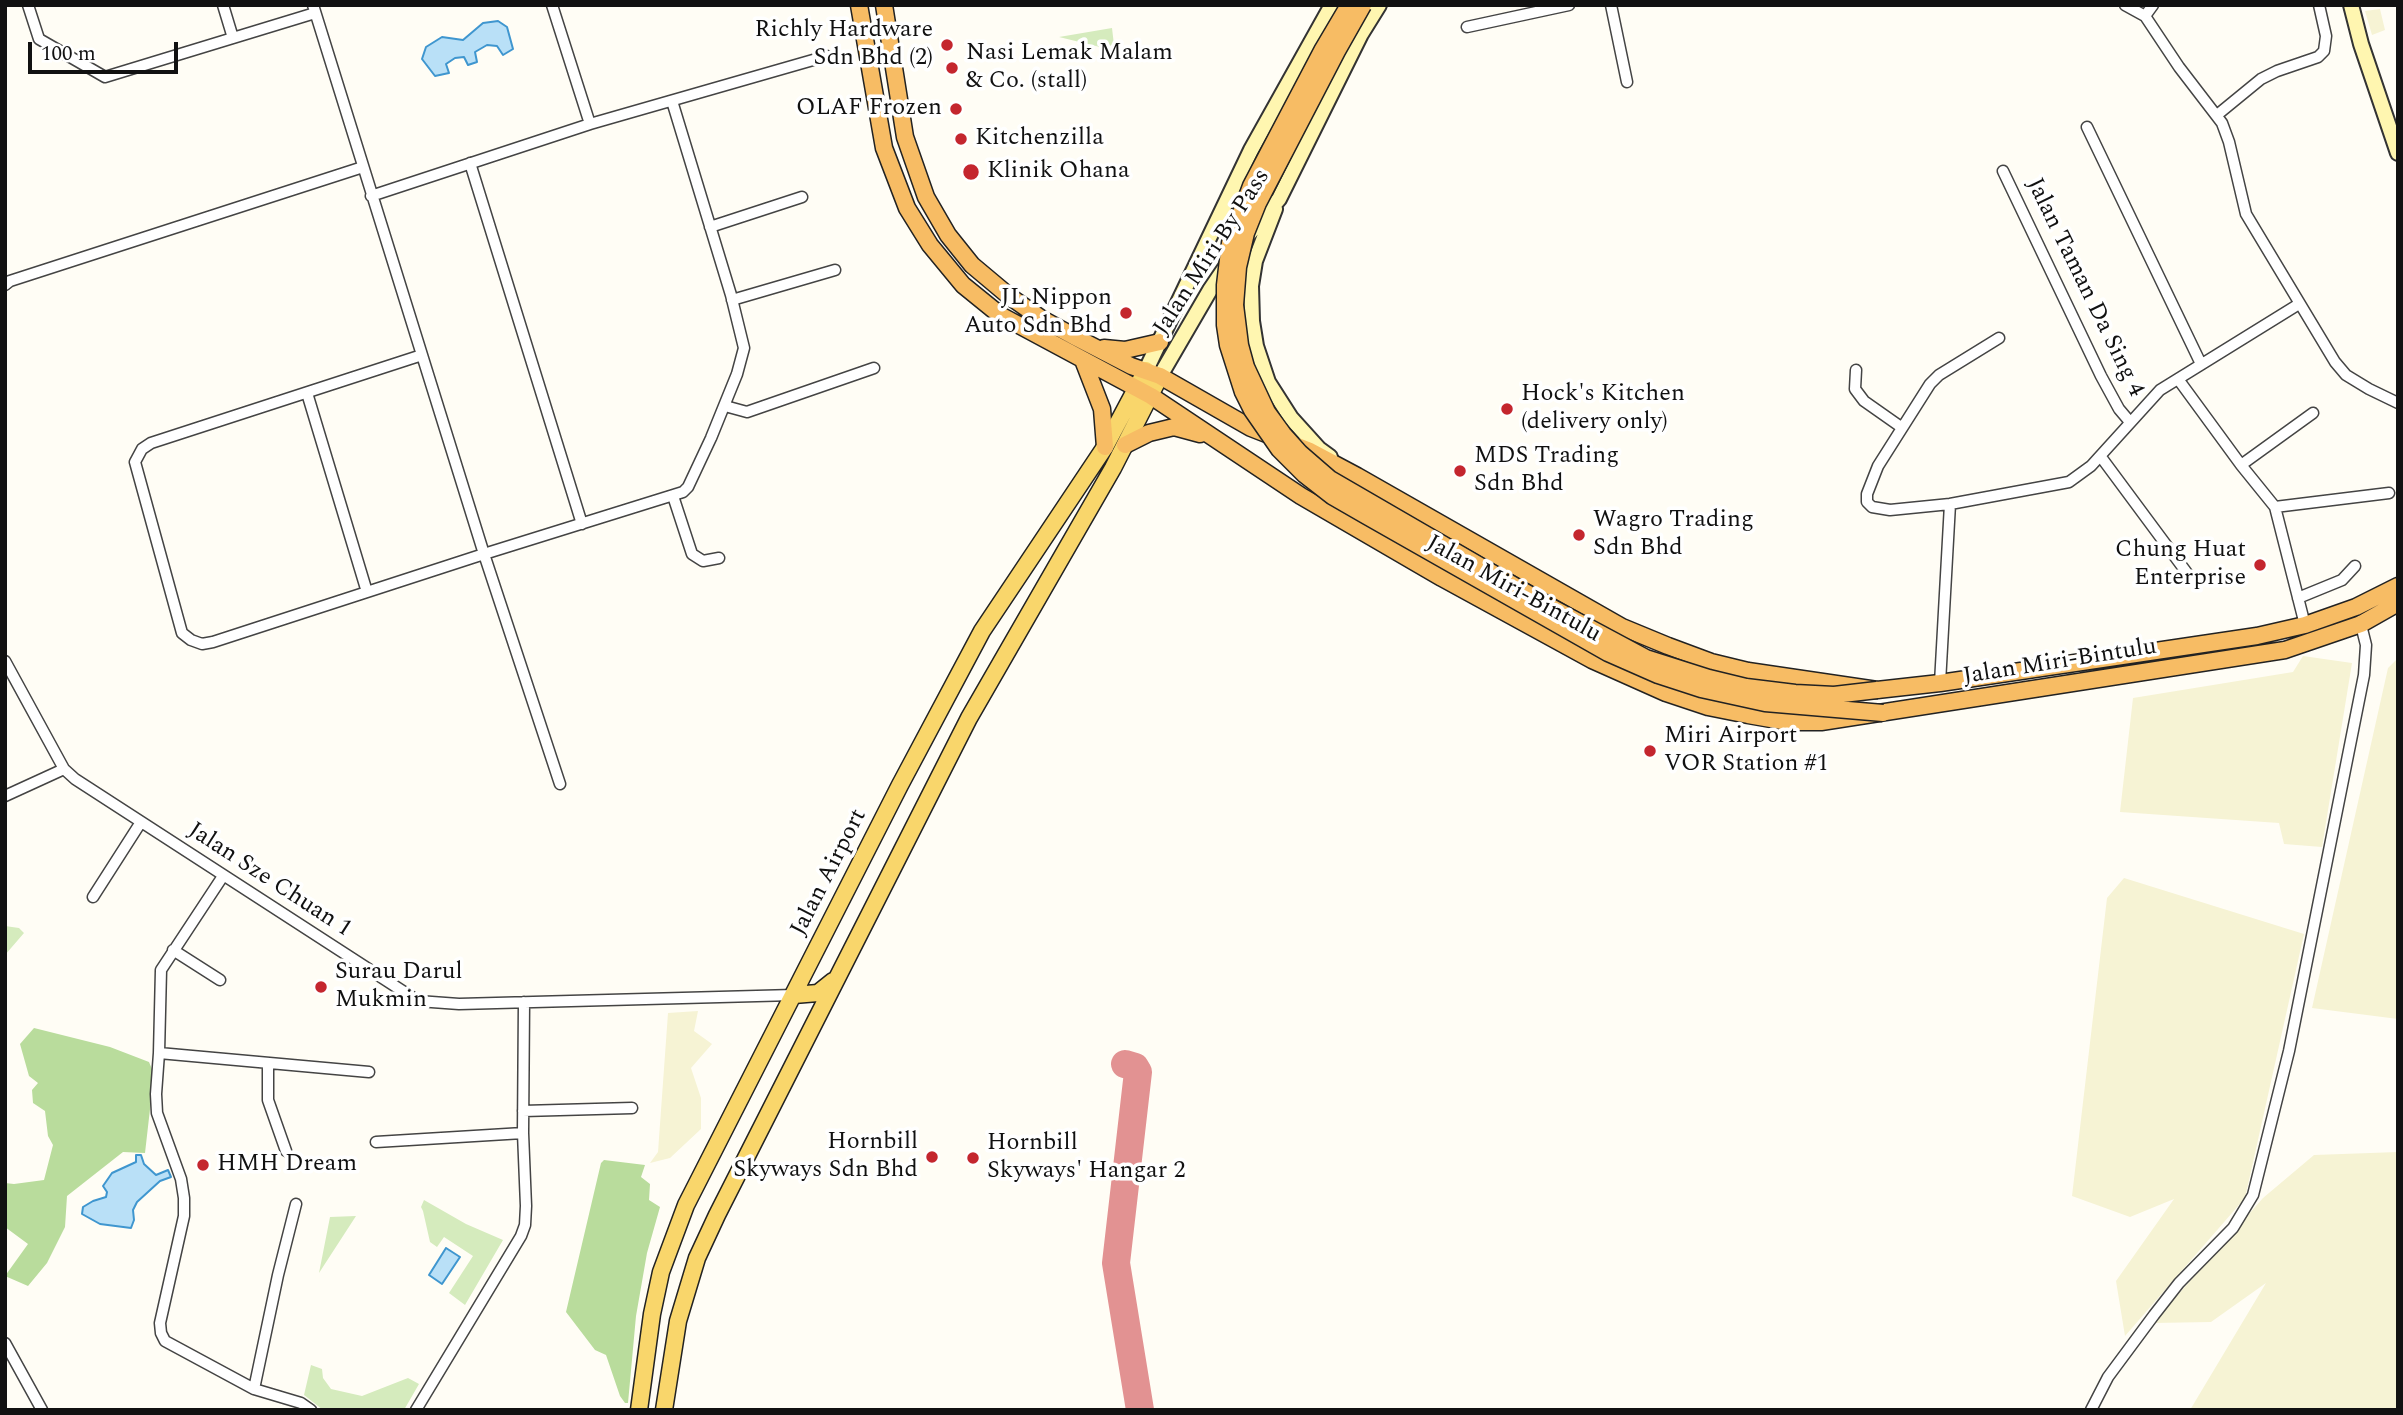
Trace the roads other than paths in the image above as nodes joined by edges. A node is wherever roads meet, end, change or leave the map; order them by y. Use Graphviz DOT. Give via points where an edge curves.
graph roads {
  1 [pos="29,5"];
  2 [pos="223,5"];
  3 [pos="552,5"];
  4 [pos="859,5"];
  5 [pos="884,5"];
  6 [pos="1332,5"];
  7 [pos="1349,5"];
  8 [pos="1363,5"];
  9 [pos="1379,5"];
  10 [pos="1569,5"];
  11 [pos="1611,5"];
  12 [pos="2124,5"];
  13 [pos="2153,5"];
  14 [pos="2319,5"];
  15 [pos="2351,5"];
  16 [pos="314,9"];
  17 [pos="2145,16"];
  18 [pos="1467,27"];
  19 [pos="233,38"];
  20 [pos="827,56"];
  21 [pos="1628,82"];
  22 [pos="672,101"];
  23 [pos="2217,115"];
  24 [pos="590,124"];
  25 [pos="2087,127"];
  26 [pos="2398,153"];
  27 [pos="470,163"];
  28 [pos="363,167"];
  29 [pos="2003,171"];
  30 [pos="371,196"];
  31 [pos="802,197"];
  32 [pos="1279,199"];
  33 [pos="710,227"];
  34 [pos="835,270"];
  35 [pos="5,285"];
  36 [pos="732,300"];
  37 [pos="2299,304"];
  38 [pos="1999,338"];
  39 [pos="1160,342"];
  40 [pos="1094,348"];
  41 [pos="422,355"];
  42 [pos="1083,360"];
  43 [pos="2202,364"];
  44 [pos="874,368"];
  45 [pos="1856,370"];
  46 [pos="1153,373"];
  47 [pos="2178,379"];
  48 [pos="1135,389"];
  49 [pos="307,393"];
  50 [pos="1151,396"];
  51 [pos="2398,403"];
  52 [pos="724,406"];
  53 [pos="2313,413"];
  54 [pos="2130,422"];
  55 [pos="1901,427"];
  56 [pos="1210,436"];
  57 [pos="1125,444"];
  58 [pos="1105,447"];
  59 [pos="2101,457"];
  60 [pos="2241,465"];
  61 [pos="1357,475"];
  62 [pos="2389,494"];
  63 [pos="673,496"];
  64 [pos="1950,504"];
  65 [pos="2275,507"];
  66 [pos="582,524"];
  67 [pos="484,554"];
  68 [pos="719,558"];
  69 [pos="2355,566"];
  70 [pos="2187,573"];
  71 [pos="2398,586"];
  72 [pos="367,592"];
  73 [pos="2298,598"];
  74 [pos="2398,603"];
  75 [pos="2356,607"];
  76 [pos="2361,624"];
  77 [pos="2305,625"];
  78 [pos="5,661"];
  79 [pos="1940,683"];
  80 [pos="1877,690"];
  81 [pos="1883,713"];
  82 [pos="64,769"];
  83 [pos="560,784"];
  84 [pos="5,796"];
  85 [pos="141,822"];
  86 [pos="223,876"];
  87 [pos="93,897"];
  88 [pos="173,950"];
  89 [pos="837,977"];
  90 [pos="220,980"];
  91 [pos="794,995"];
  92 [pos="524,1002"];
  93 [pos="159,1053"];
  94 [pos="268,1064"];
  95 [pos="369,1072"];
  96 [pos="632,1108"];
  97 [pos="523,1111"];
  98 [pos="523,1133"];
  99 [pos="376,1142"];
  100 [pos="286,1151"];
  101 [pos="296,1204"];
  102 [pos="5,1343"];
  103 [pos="254,1389"];
  104 [pos="42,1410"];
  105 [pos="311,1410"];
  106 [pos="416,1410"];
  107 [pos="639,1410"];
  108 [pos="664,1410"];
  109 [pos="2091,1410"];
  1 -- 19 [label="street" via="39,39 105,77"];
  2 -- 19 [label="street"];
  3 -- 24 [label="street"];
  4 -- 42 [label="highway, Jalan Miri-Bintulu" via="884,148 907,208 930,245 963,285 1000,314"];
  5 -- 40 [label="highway, Jalan Miri-Bintulu" via="905,137 926,197 948,235 972,265 1009,296"];
  6 -- 39 [label="main road, Jalan Miri By Pass" via="1251,150"];
  7 -- 81 [label="highway, bridge" via="1251,187 1230,243 1224,285 1228,345 1243,392 1279,449 1305,475 1354,509 1646,670 1701,689 1765,703"];
  8 -- 80 [label="highway, bridge" via="1262,195 1238,267 1236,316 1246,367 1283,435 1330,479 1647,658 1709,678 1795,694"];
  9 -- 32 [label="main road, Jalan Miri By Pass"];
  10 -- 18 [label="street"];
  11 -- 21 [label="street"];
  12 -- 17 [label="street"];
  13 -- 17 [label="street"];
  14 -- 23 [label="street" via="2326,36 2324,51 2261,79"];
  15 -- 26 [label="main road"];
  16 -- 19 [label="street"];
  16 -- 28 [label="street"];
  17 -- 23 [label="street"];
  20 -- 22 [label="street"];
  22 -- 24 [label="street"];
  22 -- 33 [label="street"];
  23 -- 37 [label="street" via="2229,142 2246,214"];
  24 -- 27 [label="street"];
  25 -- 43 [label="street"];
  27 -- 30 [label="street"];
  27 -- 66 [label="street"];
  28 -- 30 [label="street"];
  28 -- 35 [label="street"];
  29 -- 54 [label="street, Jalan Taman Da Sing 4" via="2101,376"];
  30 -- 41 [label="street"];
  31 -- 33 [label="street"];
  32 -- 46 [label="main road, Jalan Miri By Pass"];
  32 -- 61 [label="main road" via="1251,286 1256,346 1268,382 1291,418 1319,449"];
  33 -- 36 [label="street"];
  34 -- 36 [label="street"];
  36 -- 52 [label="street" via="744,348"];
  37 -- 43 [label="street"];
  37 -- 51 [label="street" via="2346,375"];
  38 -- 55 [label="street" via="1939,375"];
  39 -- 40 [label="highway" via="1125,350"];
  39 -- 46 [label="main road, Jalan Miri By Pass"];
  40 -- 46 [label="highway, Jalan Miri-Bintulu"];
  41 -- 49 [label="street"];
  41 -- 67 [label="street"];
  42 -- 48 [label="highway, Jalan Miri-Bintulu"];
  42 -- 58 [label="highway" via="1102,409"];
  43 -- 47 [label="street"];
  44 -- 52 [label="street" via="747,412"];
  45 -- 55 [label="street" via="1855,389 1864,401"];
  46 -- 48 [label="main road, Jalan Airport"];
  46 -- 50 [label="main road"];
  46 -- 61 [label="highway, Jalan Miri-Bintulu" via="1251,428"];
  47 -- 54 [label="street"];
  47 -- 60 [label="street"];
  48 -- 50 [label="highway, Jalan Miri-Bintulu"];
  48 -- 58 [label="main road, Jalan Airport"];
  49 -- 72 [label="street"];
  49 -- 72 [label="street" via="150,443 135,462 182,633 202,644"];
  50 -- 56 [label="highway, Jalan Miri-Bintulu"];
  50 -- 57 [label="main road"];
  52 -- 63 [label="street" via="688,487"];
  53 -- 60 [label="street"];
  54 -- 59 [label="street"];
  55 -- 64 [label="street" via="1871,482 1867,502 1881,510"];
  56 -- 57 [label="highway" via="1174,427"];
  56 -- 81 [label="highway, Jalan Miri-Bintulu" via="1301,496 1442,578 1592,660 1666,693 1708,707 1788,722"];
  57 -- 89 [label="main road" via="979,699"];
  58 -- 91 [label="main road, Jalan Airport" via="982,631"];
  59 -- 64 [label="street" via="2069,482"];
  59 -- 70 [label="street"];
  60 -- 65 [label="street"];
  61 -- 80 [label="highway, Jalan Miri-Bintulu" via="1622,626 1668,646 1748,671"];
  62 -- 65 [label="street"];
  63 -- 66 [label="street"];
  63 -- 68 [label="street" via="692,554 703,561"];
  64 -- 79 [label="street"];
  65 -- 73 [label="street"];
  66 -- 67 [label="street"];
  67 -- 72 [label="street"];
  67 -- 83 [label="street"];
  69 -- 73 [label="street" via="2342,580"];
  71 -- 75 [label="highway, Jalan Miri-Bintulu"];
  73 -- 77 [label="street"];
  74 -- 76 [label="highway, Jalan Miri-Bintulu"];
  75 -- 76 [label="street"];
  75 -- 77 [label="highway, Jalan Miri-Bintulu"];
  76 -- 81 [label="highway, Jalan Miri-Bintulu" via="2285,650"];
  76 -- 109 [label="street" via="2366,645 2364,675 2289,1051 2253,1195 2233,1228 2154,1315 2108,1377"];
  77 -- 79 [label="highway, Jalan Miri-Bintulu"];
  78 -- 82 [label="street, Jalan Sze Chuan 1"];
  79 -- 80 [label="highway, Jalan Miri-Bintulu"];
  82 -- 84 [label="street"];
  82 -- 85 [label="street, Jalan Sze Chuan 1"];
  85 -- 86 [label="street, Jalan Sze Chuan 1"];
  85 -- 87 [label="street"];
  86 -- 88 [label="street"];
  86 -- 92 [label="street, Jalan Sze Chuan 1" via="418,1001"];
  88 -- 90 [label="street"];
  88 -- 93 [label="street" via="161,970"];
  89 -- 91 [label="main road" via="818,993"];
  89 -- 108 [label="main road" via="697,1258 678,1321"];
  91 -- 92 [label="street, Jalan Sze Chuan 1"];
  91 -- 107 [label="main road, Jalan Airport" via="674,1233 652,1314"];
  92 -- 97 [label="street"];
  93 -- 94 [label="street"];
  93 -- 103 [label="street" via="157,1112 184,1198 161,1333 165,1341"];
  94 -- 95 [label="street"];
  94 -- 100 [label="street" via="268,1100"];
  96 -- 97 [label="street"];
  97 -- 98 [label="street"];
  98 -- 99 [label="street"];
  98 -- 106 [label="street" via="526,1206 522,1236"];
  101 -- 103 [label="street"];
  102 -- 104 [label="street"];
  103 -- 105 [label="street"];
}
